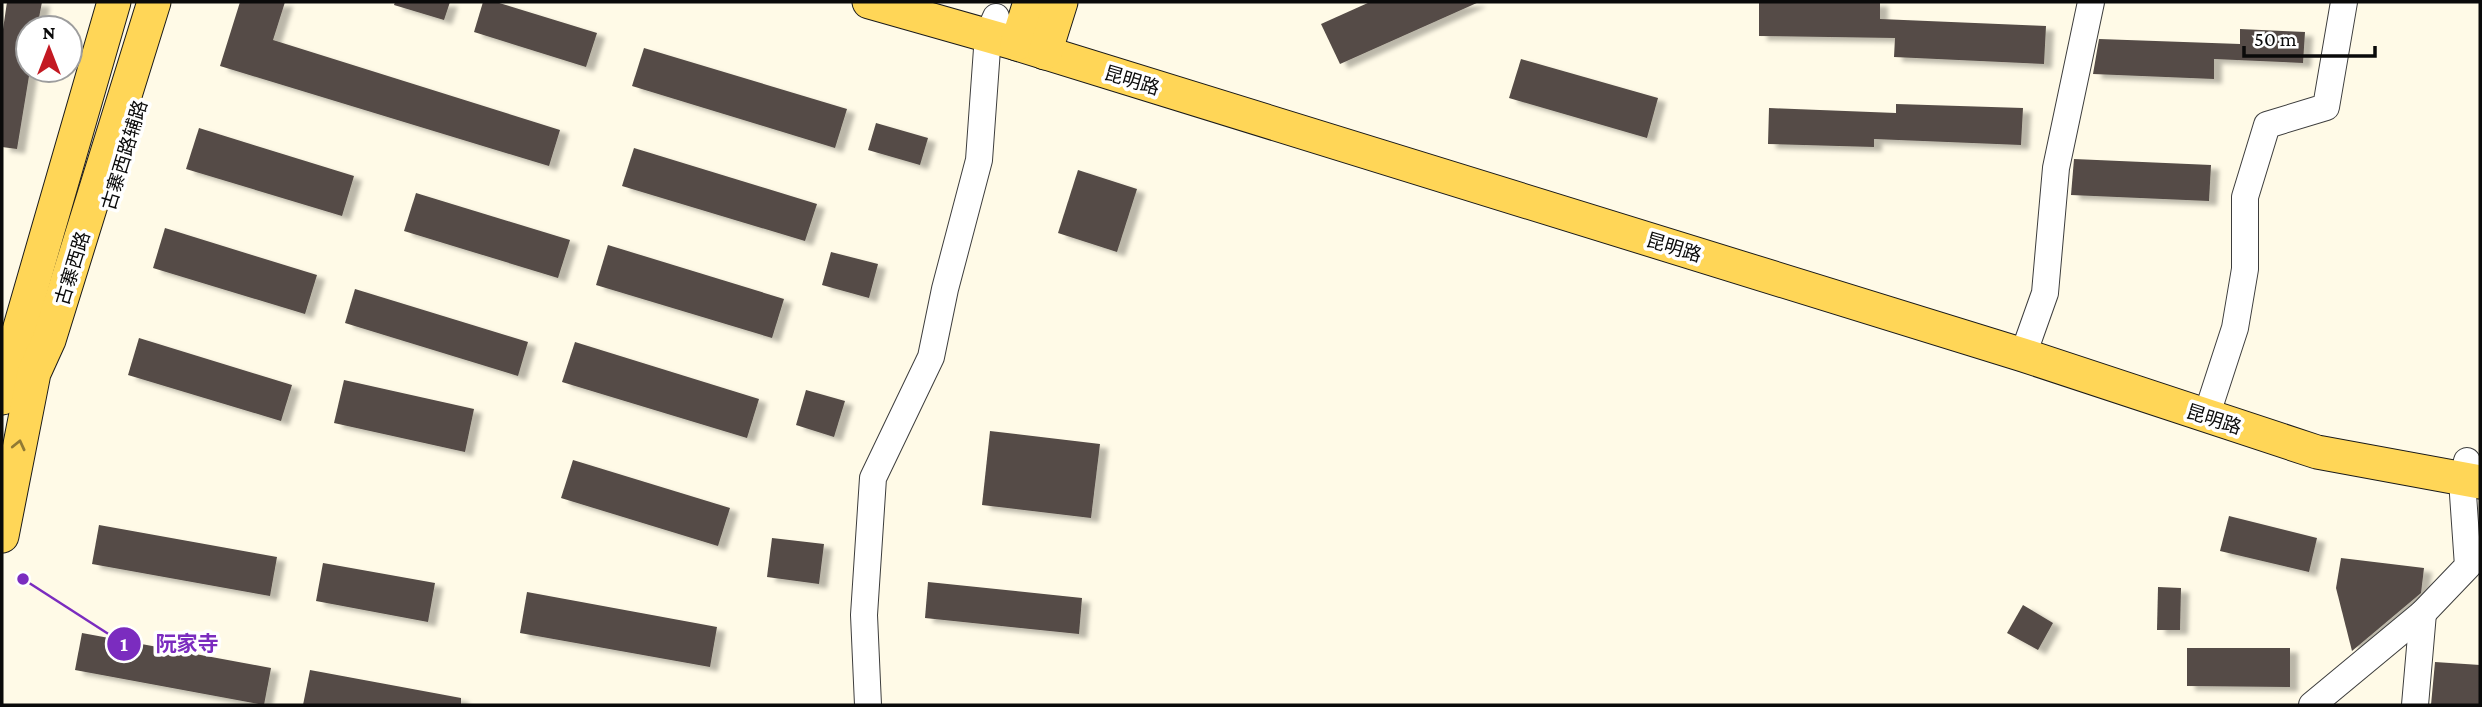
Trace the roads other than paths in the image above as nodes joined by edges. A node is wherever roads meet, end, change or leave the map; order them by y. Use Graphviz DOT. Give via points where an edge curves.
graph roads {
  1 [pos="95,2"];
  2 [pos="114,2"];
  3 [pos="153,2"];
  4 [pos="171,2"];
  5 [pos="869,2"];
  6 [pos="946,2"];
  7 [pos="1061,2"];
  8 [pos="2091,2"];
  9 [pos="2344,2"];
  10 [pos="1021,30"];
  11 [pos="34,337"];
  12 [pos="2026,347"];
  13 [pos="2,398"];
  14 [pos="2210,408"];
  15 [pos="2472,471"];
  16 [pos="2,536"];
  17 [pos="2424,613"];
  18 [pos="868,705"];
  19 [pos="2312,705"];
  20 [pos="2415,705"];
  1 -- 11 [label="main road" via="17,280"];
  2 -- 11 [label="main road, 古寨西路"];
  3 -- 11 [label="main road, 古寨西路"];
  4 -- 11 [label="main road, 古寨西路辅路" via="75,313"];
  5 -- 10 [label="main road, 昆明路"];
  6 -- 10 [label="main road, 昆明路"];
  7 -- 10 [label="main road"];
  8 -- 12 [label="street" via="2056,168 2045,293"];
  9 -- 14 [label="street" via="2326,107 2267,125 2245,197 2245,269 2235,328"];
  10 -- 12 [label="main road, 昆明路"];
  10 -- 18 [label="street" via="979,160 931,357 873,478 864,615"];
  11 -- 13 [label="main road, 古寨西路"];
  16 -- 11 [label="main road, 古寨西路, one-way" via="34,373"];
  12 -- 14 [label="main road, 昆明路"];
  14 -- 15 [label="main road, 昆明路"];
  15 -- 17 [label="street" via="2468,566"];
  17 -- 19 [label="street"];
  17 -- 20 [label="street"];
}
